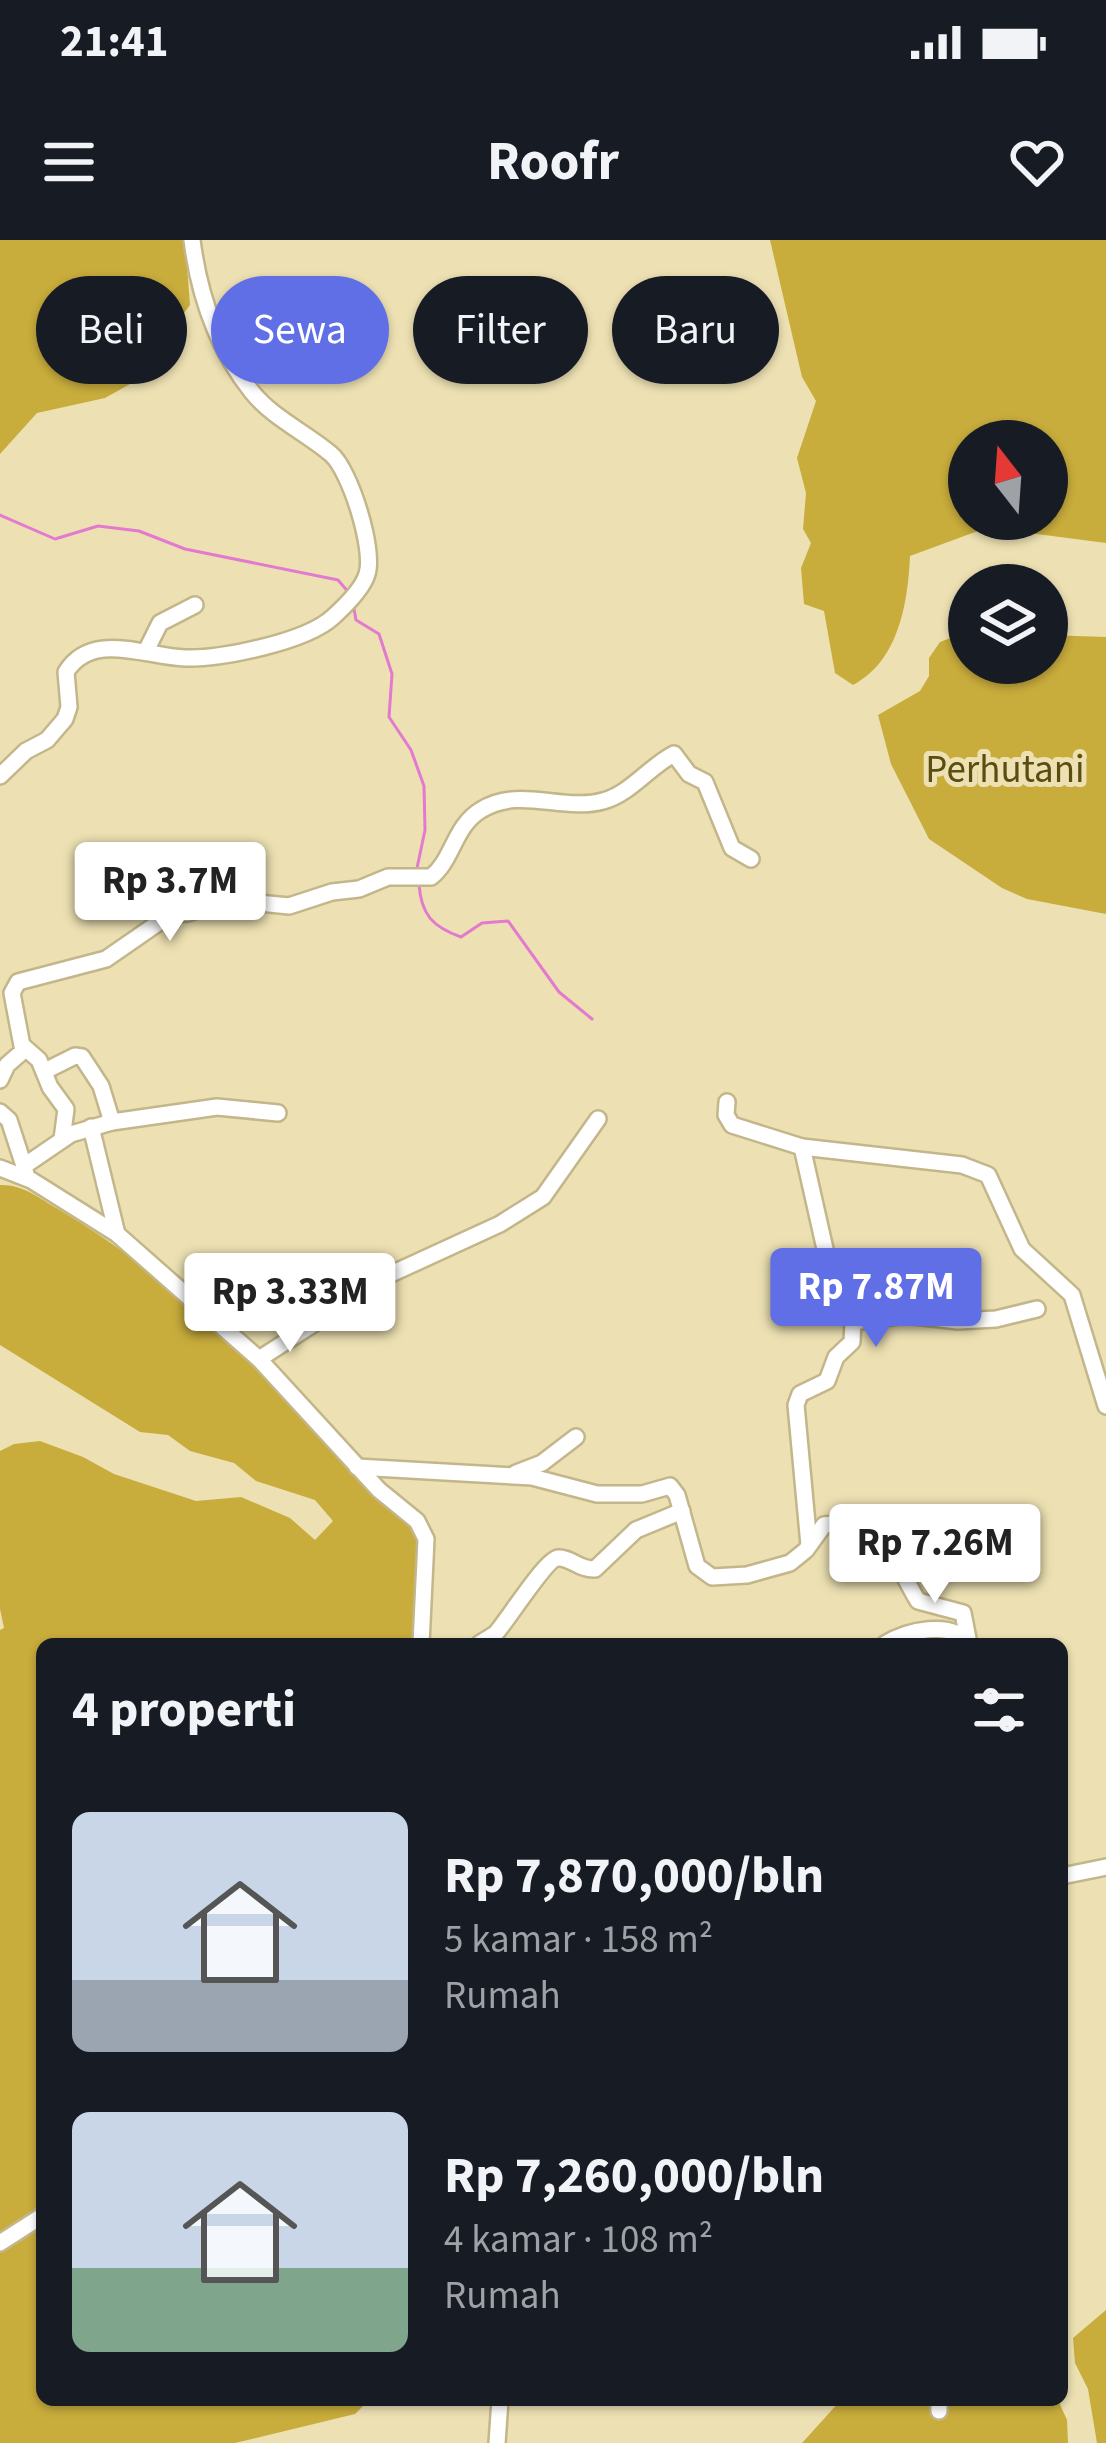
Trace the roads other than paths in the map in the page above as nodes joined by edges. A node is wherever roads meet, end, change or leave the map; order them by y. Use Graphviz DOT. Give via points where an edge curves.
graph roads {
  1 [pos="192,240"];
  2 [pos="195,605"];
  3 [pos="146,650"];
  4 [pos="0,776"];
  5 [pos="751,859"];
  6 [pos="7,986"];
  7 [pos="23,1046"];
  8 [pos="44,1071"];
  9 [pos="0,1080"];
  10 [pos="727,1102"];
  11 [pos="0,1112"];
  12 [pos="278,1113"];
  13 [pos="598,1119"];
  14 [pos="112,1122"];
  15 [pos="91,1127"];
  16 [pos="62,1139"];
  17 [pos="802,1147"];
  18 [pos="0,1168"];
  19 [pos="26,1172"];
  20 [pos="117,1234"];
  21 [pos="1037,1310"];
  22 [pos="854,1322"];
  23 [pos="259,1359"];
  24 [pos="1106,1406"];
  25 [pos="576,1437"];
  26 [pos="357,1467"];
  27 [pos="507,1476"];
  28 [pos="682,1511"];
  29 [pos="809,1545"];
  30 [pos="421,1638"];
  31 [pos="488,1638"];
  32 [pos="897,1638"];
  33 [pos="962,1638"];
  34 [pos="968,1638"];
  35 [pos="1106,1867"];
  36 [pos="1068,1875"];
  37 [pos="36,2220"];
  38 [pos="0,2243"];
  39 [pos="500,2406"];
  40 [pos="497,2443"];
  1 -- 3 [label="street" via="206,309 240,375 274,414 333,456 350,481 368,559 364,580 343,607 282,643 182,658"];
  2 -- 3 [label="street" via="160,623"];
  3 -- 4 [label="street" via="95,650 77,659 64,679 65,719"];
  5 -- 6 [label="street" via="732,848 705,782 674,754 603,801 518,800 481,809 436,874 388,877 289,906 228,900 171,914 106,959"];
  6 -- 7 [label="street"];
  7 -- 8 [label="street"];
  7 -- 9 [label="street"];
  8 -- 14 [label="street" via="82,1057"];
  8 -- 16 [label="street" via="66,1108"];
  10 -- 17 [label="street" via="732,1125"];
  11 -- 19 [label="street"];
  12 -- 14 [label="street" via="201,1107"];
  13 -- 23 [label="street" via="543,1197 391,1274"];
  14 -- 15 [label="street"];
  15 -- 16 [label="street"];
  15 -- 20 [label="street"];
  16 -- 19 [label="street"];
  17 -- 22 [label="street" via="832,1280"];
  17 -- 24 [label="street" via="983,1171 1022,1249 1072,1295"];
  18 -- 19 [label="street"];
  19 -- 20 [label="street"];
  20 -- 23 [label="street"];
  21 -- 22 [label="street" via="996,1319"];
  22 -- 29 [label="street" via="852,1342 827,1381 800,1394 796,1405"];
  23 -- 26 [label="street"];
  25 -- 27 [label="street"];
  26 -- 27 [label="street"];
  26 -- 30 [label="street" via="423,1529"];
  27 -- 28 [label="street" via="597,1494 670,1486"];
  28 -- 29 [label="street" via="698,1566 712,1577 775,1569"];
  28 -- 31 [label="street" via="636,1530 595,1569 554,1559"];
  29 -- 34 [label="street" via="824,1525 865,1524 880,1534 917,1601 959,1611"];
  32 -- 33 [label="street" via="914,1630"];
  35 -- 36 [label="street"];
  37 -- 38 [label="street"];
  39 -- 40 [label="street"];
}
